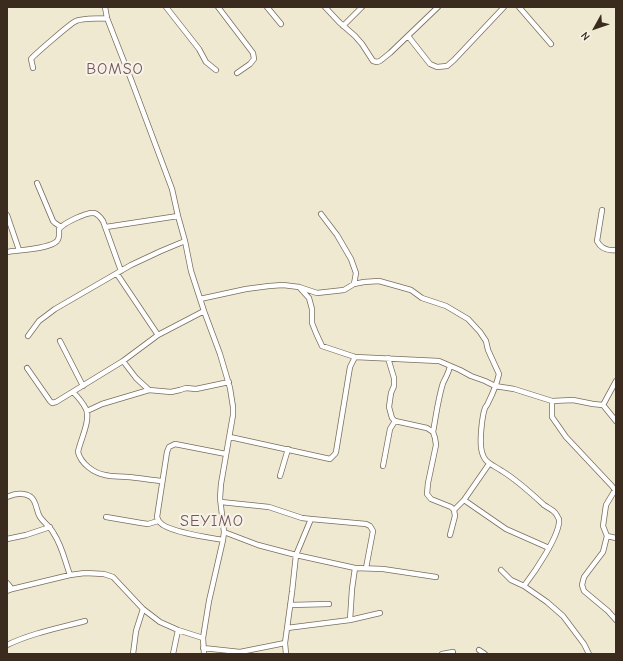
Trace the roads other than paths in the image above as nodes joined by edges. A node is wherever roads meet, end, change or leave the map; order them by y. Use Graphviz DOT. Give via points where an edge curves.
graph roads {
  1 [pos="105,7"];
  2 [pos="166,7"];
  3 [pos="218,7"];
  4 [pos="267,7"];
  5 [pos="326,7"];
  6 [pos="362,7"];
  7 [pos="438,7"];
  8 [pos="504,7"];
  9 [pos="519,7"];
  10 [pos="107,18"];
  11 [pos="281,24"];
  12 [pos="343,26"];
  13 [pos="408,36"];
  14 [pos="551,44"];
  15 [pos="33,68"];
  16 [pos="216,70"];
  17 [pos="237,73"];
  18 [pos="37,183"];
  19 [pos="602,210"];
  20 [pos="7,214"];
  21 [pos="321,214"];
  22 [pos="178,216"];
  23 [pos="61,227"];
  24 [pos="106,227"];
  25 [pos="185,241"];
  26 [pos="19,250"];
  27 [pos="616,250"];
  28 [pos="7,252"];
  29 [pos="119,273"];
  30 [pos="354,284"];
  31 [pos="299,286"];
  32 [pos="200,299"];
  33 [pos="204,311"];
  34 [pos="158,335"];
  35 [pos="28,336"];
  36 [pos="60,341"];
  37 [pos="355,357"];
  38 [pos="388,358"];
  39 [pos="123,362"];
  40 [pos="450,366"];
  41 [pos="27,368"];
  42 [pos="616,381"];
  43 [pos="229,382"];
  44 [pos="84,386"];
  45 [pos="495,386"];
  46 [pos="149,390"];
  47 [pos="73,392"];
  48 [pos="552,401"];
  49 [pos="603,405"];
  50 [pos="87,411"];
  51 [pos="395,421"];
  52 [pos="616,421"];
  53 [pos="433,432"];
  54 [pos="230,437"];
  55 [pos="288,450"];
  56 [pos="226,454"];
  57 [pos="489,464"];
  58 [pos="383,466"];
  59 [pos="280,476"];
  60 [pos="162,481"];
  61 [pos="7,497"];
  62 [pos="464,500"];
  63 [pos="221,502"];
  64 [pos="454,510"];
  65 [pos="106,517"];
  66 [pos="311,519"];
  67 [pos="158,521"];
  68 [pos="50,527"];
  69 [pos="224,532"];
  70 [pos="450,534"];
  71 [pos="607,536"];
  72 [pos="616,538"];
  73 [pos="7,540"];
  74 [pos="223,540"];
  75 [pos="549,548"];
  76 [pos="296,555"];
  77 [pos="355,568"];
  78 [pos="366,568"];
  79 [pos="501,570"];
  80 [pos="70,575"];
  81 [pos="436,577"];
  82 [pos="7,583"];
  83 [pos="524,586"];
  84 [pos="12,589"];
  85 [pos="7,591"];
  86 [pos="329,604"];
  87 [pos="290,605"];
  88 [pos="143,608"];
  89 [pos="380,613"];
  90 [pos="350,620"];
  91 [pos="616,620"];
  92 [pos="85,621"];
  93 [pos="287,628"];
  94 [pos="178,630"];
  95 [pos="203,638"];
  96 [pos="285,643"];
  97 [pos="7,645"];
  98 [pos="203,648"];
  99 [pos="480,650"];
  100 [pos="453,652"];
  101 [pos="133,654"];
  102 [pos="173,654"];
  103 [pos="204,654"];
  104 [pos="286,654"];
  105 [pos="442,654"];
  106 [pos="485,654"];
  107 [pos="589,654"];
  1 -- 10 [label="street"];
  2 -- 16 [label="street" via="206,62"];
  3 -- 17 [label="street" via="253,53 254,59 250,64"];
  4 -- 11 [label="street"];
  5 -- 12 [label="street"];
  6 -- 12 [label="street"];
  7 -- 13 [label="street"];
  8 -- 13 [label="street" via="447,66 437,67 430,64"];
  9 -- 14 [label="street"];
  10 -- 15 [label="street" via="76,21 33,55"];
  10 -- 22 [label="street" via="165,168"];
  12 -- 13 [label="street" via="362,44 373,61 377,62"];
  18 -- 23 [label="street" via="53,221"];
  19 -- 27 [label="street" via="597,241 603,249"];
  20 -- 26 [label="street"];
  21 -- 30 [label="street" via="351,259 356,273"];
  22 -- 24 [label="street"];
  22 -- 25 [label="street"];
  23 -- 24 [label="street" via="89,213 100,217"];
  23 -- 26 [label="street" via="58,241 44,247"];
  24 -- 29 [label="street"];
  25 -- 29 [label="street"];
  25 -- 32 [label="street"];
  26 -- 28 [label="street"];
  29 -- 34 [label="street"];
  29 -- 35 [label="street" via="55,309 39,321"];
  30 -- 31 [label="street" via="344,290 317,293"];
  30 -- 45 [label="street" via="379,281 411,290 422,298 446,306 468,319 486,341 499,374"];
  31 -- 32 [label="street" via="246,289"];
  31 -- 37 [label="street" via="309,298 312,323 322,346"];
  32 -- 33 [label="street"];
  33 -- 34 [label="street"];
  33 -- 43 [label="street"];
  34 -- 39 [label="street"];
  36 -- 44 [label="street"];
  37 -- 38 [label="street"];
  37 -- 55 [label="street" via="350,367 335,454 327,459"];
  38 -- 40 [label="street" via="439,361"];
  38 -- 51 [label="street" via="394,378 389,407"];
  39 -- 44 [label="street"];
  39 -- 46 [label="street"];
  40 -- 45 [label="street"];
  40 -- 53 [label="street"];
  41 -- 47 [label="street" via="52,403"];
  42 -- 49 [label="street"];
  43 -- 46 [label="street" via="171,392"];
  43 -- 54 [label="street" via="233,407"];
  44 -- 47 [label="street"];
  45 -- 48 [label="street"];
  45 -- 57 [label="street" via="485,407 482,431 481,447"];
  46 -- 50 [label="street"];
  47 -- 50 [label="street"];
  48 -- 49 [label="street" via="573,400"];
  48 -- 71 [label="street" via="552,416 566,437 615,490 606,505 603,526"];
  49 -- 52 [label="street"];
  50 -- 60 [label="street" via="78,452 85,464 106,476"];
  51 -- 53 [label="street" via="427,428"];
  51 -- 58 [label="street" via="390,429"];
  53 -- 64 [label="street" via="436,445 427,494 431,499"];
  54 -- 55 [label="street"];
  54 -- 56 [label="street"];
  55 -- 59 [label="street"];
  56 -- 60 [label="street" via="172,445 167,452"];
  56 -- 63 [label="street"];
  57 -- 62 [label="street"];
  57 -- 75 [label="street" via="502,471 556,513 559,524"];
  60 -- 67 [label="street"];
  61 -- 68 [label="street" via="20,494 31,497 40,517"];
  62 -- 64 [label="street"];
  62 -- 75 [label="street" via="506,529"];
  63 -- 66 [label="street" via="269,506"];
  63 -- 69 [label="street"];
  64 -- 70 [label="street"];
  65 -- 67 [label="street" via="148,524"];
  66 -- 76 [label="street"];
  66 -- 78 [label="street" via="370,526 373,531"];
  67 -- 74 [label="street" via="162,525 187,533"];
  68 -- 73 [label="street"];
  68 -- 80 [label="street" via="59,543"];
  69 -- 74 [label="street"];
  69 -- 76 [label="street"];
  71 -- 72 [label="street"];
  71 -- 91 [label="street" via="603,552 584,577 582,585 584,591"];
  74 -- 95 [label="street"];
  75 -- 83 [label="street"];
  76 -- 77 [label="street"];
  76 -- 87 [label="street"];
  77 -- 78 [label="street"];
  77 -- 90 [label="street"];
  78 -- 81 [label="street"];
  79 -- 83 [label="street" via="511,580"];
  80 -- 84 [label="street"];
  80 -- 88 [label="street" via="94,573 112,577"];
  82 -- 84 [label="street"];
  83 -- 107 [label="street" via="563,616"];
  84 -- 85 [label="street"];
  86 -- 87 [label="street"];
  87 -- 93 [label="street"];
  88 -- 94 [label="street" via="160,622"];
  88 -- 101 [label="street"];
  89 -- 90 [label="street"];
  90 -- 93 [label="street"];
  92 -- 97 [label="street" via="57,627"];
  93 -- 96 [label="street"];
  94 -- 95 [label="street"];
  94 -- 102 [label="street"];
  95 -- 98 [label="street"];
  96 -- 98 [label="street" via="240,652"];
  96 -- 104 [label="street"];
  98 -- 103 [label="street"];
  99 -- 106 [label="street"];
  100 -- 105 [label="street"];
}
